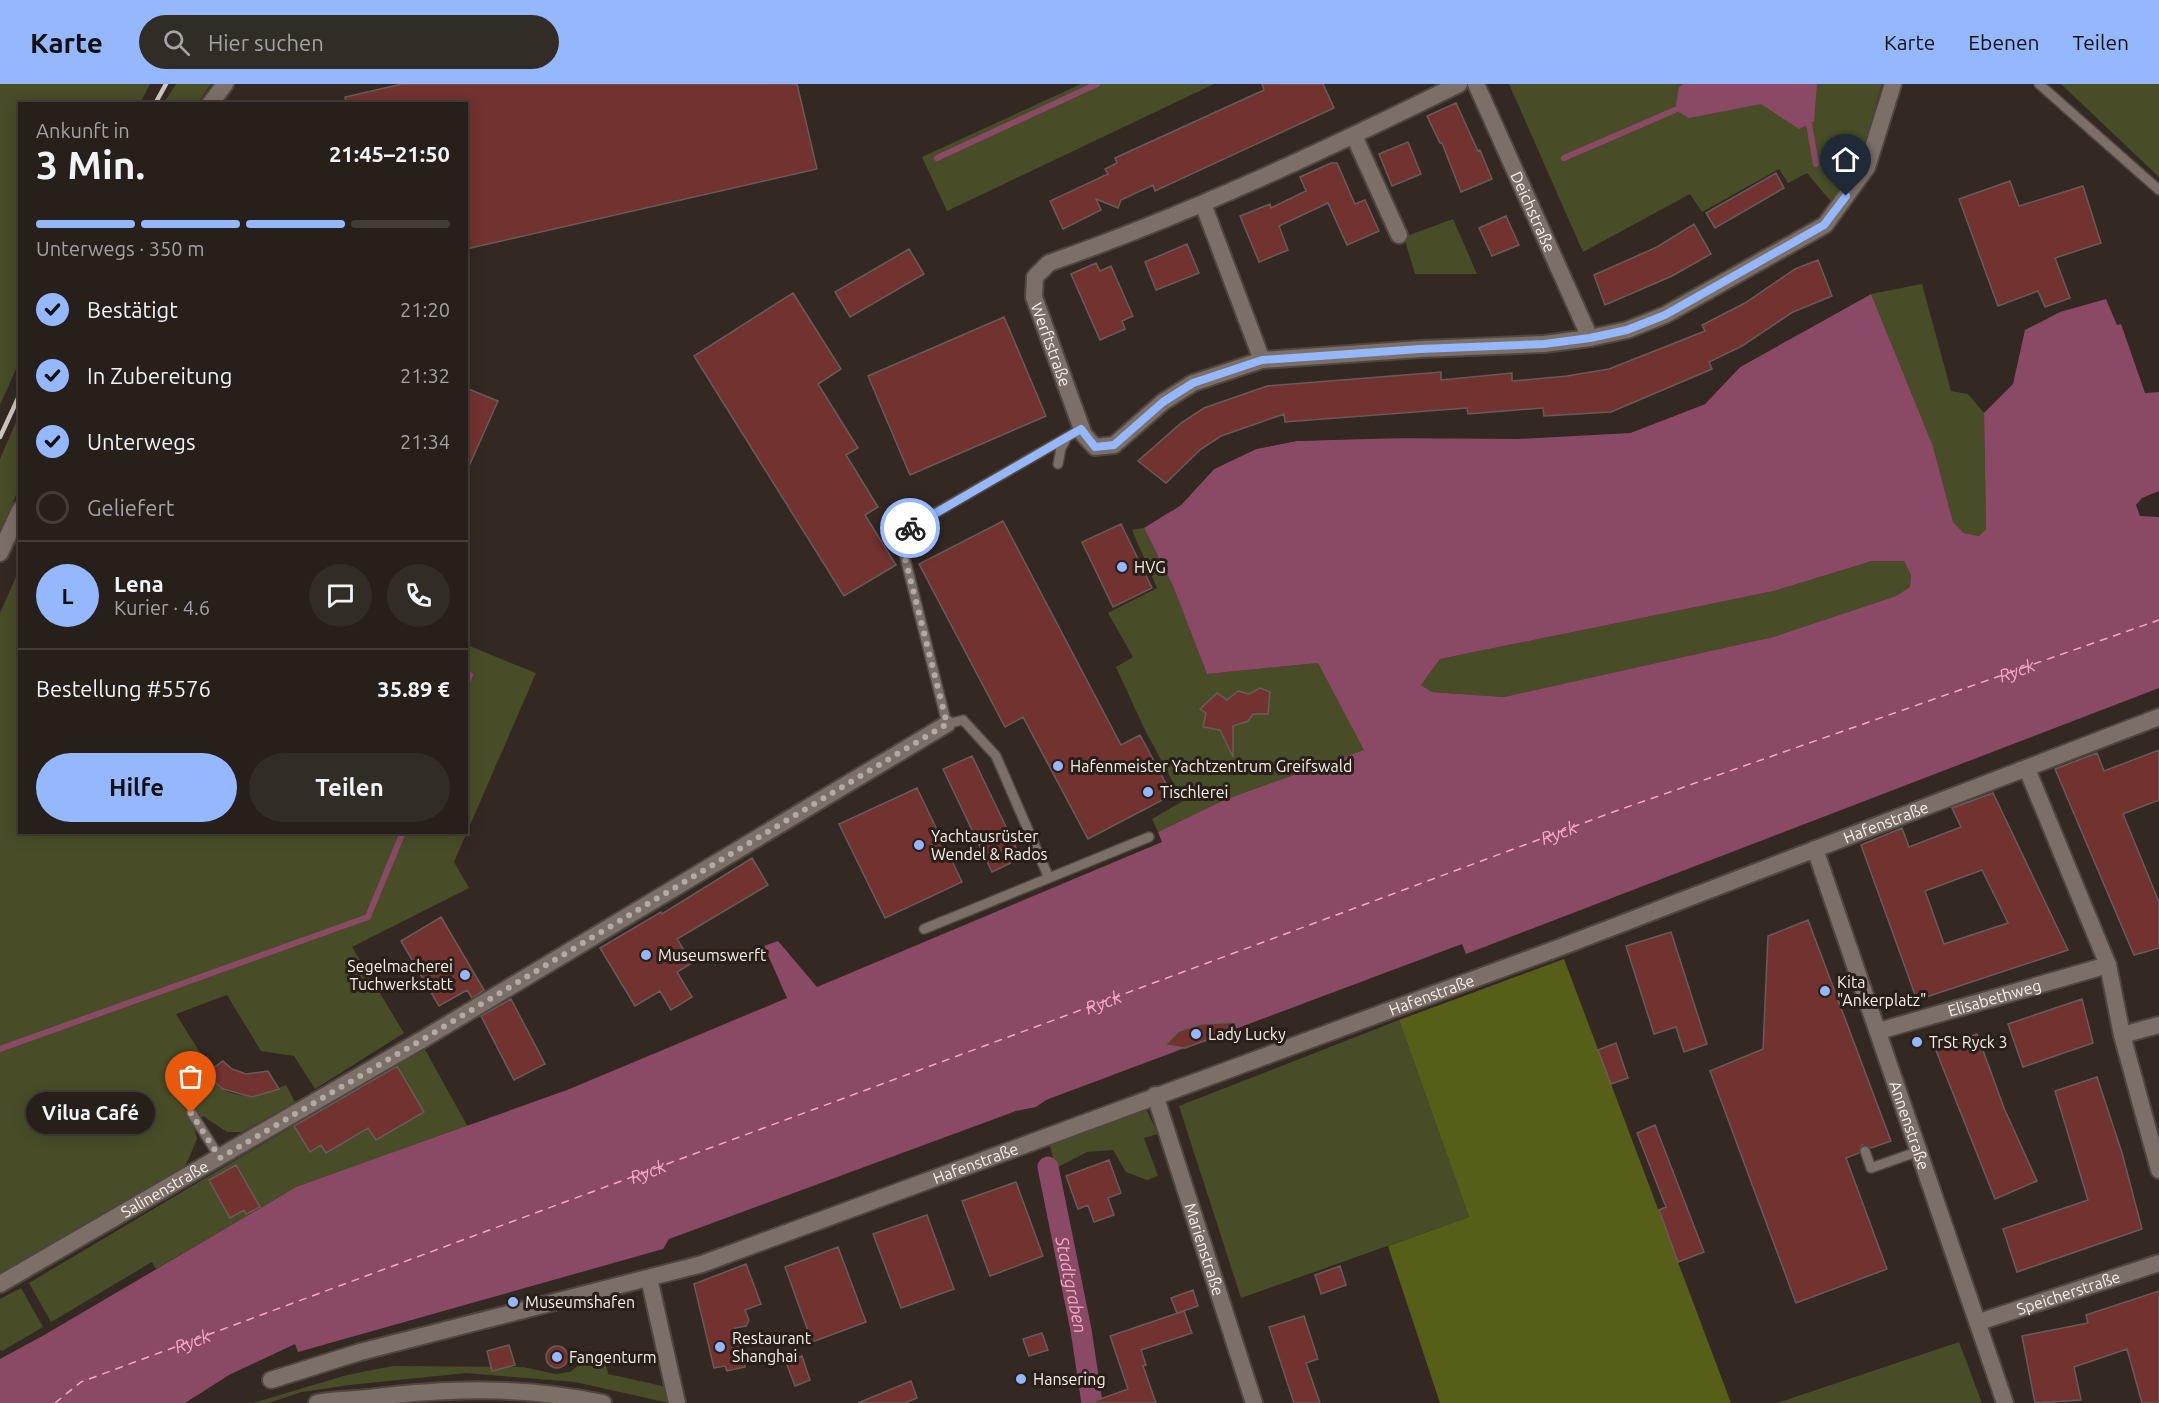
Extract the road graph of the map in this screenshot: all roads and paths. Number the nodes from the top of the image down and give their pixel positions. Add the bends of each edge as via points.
1 (225, 84) edge
2 (1459, 84) edge
3 (1476, 84) edge
4 (1893, 84) edge
5 (2039, 84) edge
6 (212, 102) edge
7 (1354, 136) junction
8 (2159, 190) edge
9 (1203, 204) junction
10 (1399, 235) dead end
11 (1590, 338) junction
12 (1262, 360) junction
13 (1074, 433) junction
14 (1058, 464) dead end
15 (18, 514) edge
16 (0, 552) edge
17 (2159, 717) edge
18 (947, 724) junction
19 (2027, 770) junction
20 (1149, 837) dead end
21 (1815, 849) junction
22 (1048, 878) junction
23 (924, 929) dead end
24 (2108, 965) junction
25 (2159, 1025) edge
26 (1880, 1031) junction
27 (2122, 1035) junction
28 (1155, 1095) junction
29 (191, 1113) dead end
30 (1865, 1151) dead end
31 (1919, 1151) junction
32 (220, 1158) junction
33 (2159, 1170) edge
34 (2159, 1263) edge
35 (649, 1278) junction
36 (0, 1284) edge
37 (1978, 1322) junction
38 (271, 1380) dead end
39 (354, 1401) edge
40 (317, 1403) edge
41 (603, 1403) edge
42 (677, 1403) edge
43 (1254, 1403) edge
44 (2006, 1403) edge

1 - 6 street
2 - 7 street
3 - 11 street, Deichstraße
4 - 11 street via 1867,167 1824,225 1665,315 1627,330
5 - 8 lane
7 - 9 street
7 - 10 street
9 - 12 street
9 - 13 street, Werftstraße via 1049,262 1035,277 1034,297
11 - 12 street
12 - 13 street via 1193,383 1163,402 1114,445 1095,447
13 - 14 lane via 1061,448
13 - 18 lane via 899,534
15 - 16 street
17 - 19 street, Hafenstraße
18 - 22 lane via 963,720 996,756
18 - 32 street, Salinenstraße
19 - 21 street, Hafenstraße
19 - 24 street
20 - 22 lane
21 - 26 street, Annenstraße
21 - 28 street, Hafenstraße via 1561,947
22 - 23 lane
24 - 26 street, Elisabethweg
24 - 27 street
25 - 27 street
26 - 31 street, Annenstraße
27 - 33 street
28 - 35 street, Hafenstraße via 702,1264
28 - 43 street, Marienstraße
29 - 32 lane
30 - 31 lane via 1870,1168
31 - 37 street, Annenstraße
32 - 36 street, Salinenstraße
34 - 37 street, Speicherstraße
35 - 38 street, Hafenstraße via 360,1352
35 - 42 street
37 - 44 street, Annenstraße
39 - 40 street
39 - 41 street via 430,1390 496,1388

